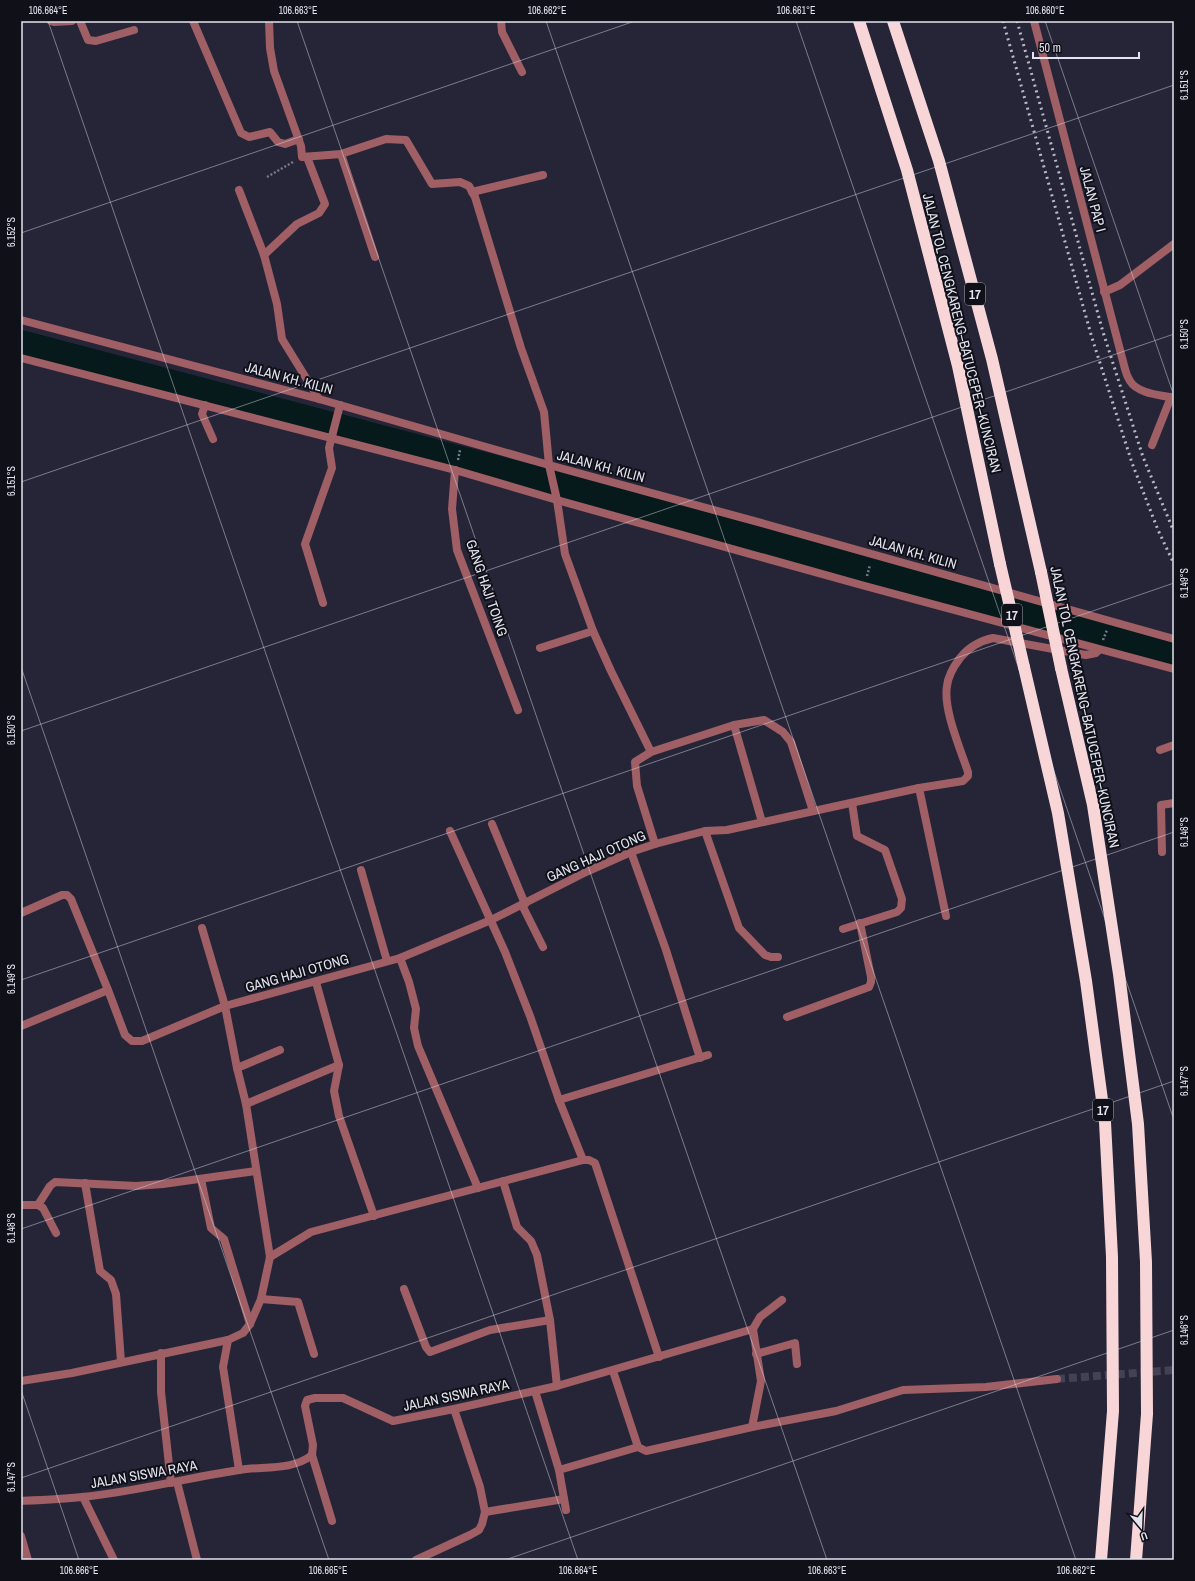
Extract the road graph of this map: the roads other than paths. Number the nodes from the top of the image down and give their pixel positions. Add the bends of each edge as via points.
1 (51, 21) edge
2 (72, 21) edge
3 (80, 21) edge
4 (193, 21) edge
5 (269, 21) edge
6 (501, 21) edge
7 (859, 21) edge
8 (893, 21) edge
9 (1034, 21) edge
10 (134, 30) dead end
11 (522, 72) dead end
12 (298, 139) junction
13 (340, 154) junction
14 (305, 157) junction
15 (542, 175) dead end
16 (239, 190) dead end
17 (472, 192) junction
18 (1174, 244) edge
19 (264, 255) junction
20 (375, 258) dead end
21 (1104, 292) junction
22 (21, 320) edge
23 (21, 358) edge
24 (1172, 397) edge
25 (319, 399) junction
26 (205, 405) junction
27 (340, 405) junction
28 (331, 438) junction
29 (213, 439) dead end
30 (1152, 445) dead end
31 (549, 465) junction
32 (456, 466) junction
33 (556, 497) junction
34 (323, 603) dead end
35 (593, 631) junction
36 (1174, 639) edge
37 (1101, 647) junction
38 (540, 648) dead end
39 (1174, 669) edge
40 (518, 710) dead end
41 (734, 725) junction
42 (1174, 745) edge
43 (1160, 750) dead end
44 (651, 752) junction
45 (919, 788) junction
46 (852, 803) junction
47 (1174, 803) edge
48 (813, 811) junction
49 (762, 822) junction
50 (492, 824) dead end
51 (450, 831) dead end
52 (705, 831) junction
53 (655, 844) junction
54 (631, 852) junction
55 (1162, 852) dead end
56 (361, 870) dead end
57 (523, 904) junction
58 (21, 913) edge
59 (946, 916) dead end
60 (491, 920) junction
61 (860, 923) junction
62 (202, 928) dead end
63 (842, 929) dead end
64 (543, 947) dead end
65 (778, 957) dead end
66 (400, 958) junction
67 (387, 961) junction
68 (316, 982) junction
69 (108, 990) junction
70 (226, 1006) junction
71 (787, 1017) dead end
72 (21, 1026) edge
73 (280, 1050) dead end
74 (339, 1065) junction
75 (237, 1068) junction
76 (559, 1100) junction
77 (246, 1104) junction
78 (583, 1160) junction
79 (256, 1171) junction
80 (201, 1178) junction
81 (503, 1181) junction
82 (85, 1183) junction
83 (478, 1188) junction
84 (38, 1205) junction
85 (21, 1206) edge
86 (374, 1216) junction
87 (56, 1233) dead end
88 (270, 1257) junction
89 (404, 1289) dead end
90 (261, 1299) junction
91 (782, 1300) dead end
92 (550, 1320) junction
93 (250, 1324) junction
94 (753, 1329) junction
95 (228, 1340) junction
96 (160, 1353) junction
97 (314, 1354) dead end
98 (756, 1354) junction
99 (660, 1357) junction
100 (121, 1362) junction
101 (797, 1364) dead end
102 (613, 1371) junction
103 (1057, 1379) tunnel mouth
104 (21, 1381) edge
105 (557, 1386) junction
106 (535, 1391) junction
107 (454, 1409) junction
108 (752, 1427) junction
109 (638, 1447) junction
110 (312, 1455) junction
111 (239, 1470) junction
112 (559, 1470) junction
113 (174, 1482) junction
114 (83, 1497) junction
115 (564, 1499) junction
116 (21, 1501) edge
117 (566, 1510) dead end
118 (484, 1512) junction
119 (332, 1520) dead end
120 (21, 1536) edge
121 (427, 1558) edge
122 (28, 1560) edge
123 (114, 1560) edge
124 (197, 1560) edge
125 (416, 1560) edge
126 (1101, 1560) edge
127 (1136, 1560) edge

1 - 2 street
3 - 10 street via 88,40 96,41
4 - 12 street via 241,133 250,137 270,132 278,142 285,144
5 - 12 street via 274,71
6 - 11 street via 502,32
7 - 126 highway, JALAN TOL CENGKARENG–BATUCEPER–KUNCIRAN / 17, bridge via 907,170 958,366 1000,564 1058,813 1086,981 1105,1122 1112,1257 1113,1411
8 - 127 highway, JALAN TOL CENGKARENG–BATUCEPER–KUNCIRAN / 17, bridge via 939,161 992,358 1093,805 1120,974 1138,1124 1146,1262 1147,1414
9 - 21 street, JALAN PAP I
12 - 14 street
13 - 14 street
13 - 17 street via 386,139 406,140 432,184 460,182 469,186
13 - 20 street
14 - 19 street via 325,204 319,213 297,224
15 - 17 street
16 - 19 street
17 - 31 street via 544,412
18 - 21 street via 1120,285
19 - 25 street via 277,304 282,339
21 - 24 street, JALAN PAP I via 1130,382 1136,388
22 - 25 street, JALAN KH. KILIN
23 - 26 street
24 - 30 street
25 - 27 street, JALAN KH. KILIN
26 - 28 street
26 - 29 street via 202,414
27 - 28 street
27 - 31 street, JALAN KH. KILIN
28 - 32 street
28 - 34 street via 328,448 332,468 305,544
31 - 33 street
31 - 36 street, JALAN KH. KILIN
32 - 33 street
32 - 40 street, GANG HAJI TOING via 452,509 457,550
33 - 35 street via 565,554
33 - 37 street
35 - 38 street
35 - 44 street
37 - 39 street
37 - 45 street, GANG HAJI OTONG via 1096,653 1086,655 993,638 983,640 967,650 951,673 947,685 947,705 968,776 963,781
41 - 44 street
41 - 48 street via 764,720 783,732 791,742
41 - 49 street
42 - 43 street
44 - 53 street via 635,762 635,773
45 - 46 street, GANG HAJI OTONG
45 - 59 street
46 - 48 street, GANG HAJI OTONG
46 - 61 street via 857,836 887,852 902,900 901,908 897,912
47 - 55 street via 1161,805
48 - 49 street, GANG HAJI OTONG
49 - 52 street, GANG HAJI OTONG via 727,830
50 - 57 street
51 - 60 street
52 - 53 street, GANG HAJI OTONG
52 - 65 street via 739,928 765,955 771,958
53 - 54 street, GANG HAJI OTONG
54 - 57 street, GANG HAJI OTONG
54 - 76 street via 704,1057
56 - 67 street
57 - 60 street, GANG HAJI OTONG
57 - 64 street
58 - 69 street via 67,895 71,899
60 - 66 street, GANG HAJI OTONG
60 - 76 street via 530,1016
61 - 63 street
61 - 71 street via 871,977 869,987
62 - 70 street
66 - 67 street, GANG HAJI OTONG
66 - 83 street via 416,1009 414,1028 418,1046
67 - 68 street, GANG HAJI OTONG
68 - 70 street, GANG HAJI OTONG
68 - 74 street
69 - 70 street, GANG HAJI OTONG via 125,1035 138,1042
69 - 72 street
70 - 75 street
73 - 75 street
74 - 77 street
74 - 86 street via 334,1091 339,1116
75 - 77 street
76 - 78 street
77 - 79 street
78 - 81 street
78 - 99 street via 595,1163
79 - 80 street
79 - 88 street
80 - 82 street via 136,1186
80 - 93 street via 210,1228 224,1239
81 - 83 street
81 - 92 street via 517,1227 531,1240 537,1255
82 - 84 street via 55,1182
82 - 100 street via 100,1271 111,1280 116,1294
83 - 86 street
84 - 85 street
84 - 87 street via 43,1208
86 - 88 street via 311,1232
88 - 90 street
89 - 92 street via 426,1348 430,1352 490,1330
90 - 93 street
90 - 97 street via 298,1302
91 - 94 street via 760,1317
92 - 105 street
93 - 95 street via 243,1333
94 - 98 street
94 - 99 street, JALAN SISWA RAYA
95 - 96 street
95 - 111 street via 223,1367
96 - 100 street
96 - 113 street via 161,1392
98 - 101 street via 795,1343
98 - 108 street via 761,1381
99 - 102 street, JALAN SISWA RAYA
100 - 104 street
102 - 105 street, JALAN SISWA RAYA
102 - 109 street
103 - 108 street via 986,1387 903,1390 836,1411
105 - 106 street, JALAN SISWA RAYA
106 - 107 street, JALAN SISWA RAYA
106 - 112 street
107 - 110 street, JALAN SISWA RAYA via 393,1421 343,1398 307,1400 305,1406
107 - 118 street via 480,1487
108 - 109 street via 646,1451
109 - 112 street
110 - 111 street, JALAN SISWA RAYA via 294,1465
110 - 119 street
111 - 113 street, JALAN SISWA RAYA
112 - 115 street
113 - 114 street, JALAN SISWA RAYA
113 - 124 street
114 - 116 street, JALAN SISWA RAYA
114 - 123 street
115 - 117 street
115 - 118 street
118 - 121 street via 479,1530
120 - 122 street
121 - 125 street

